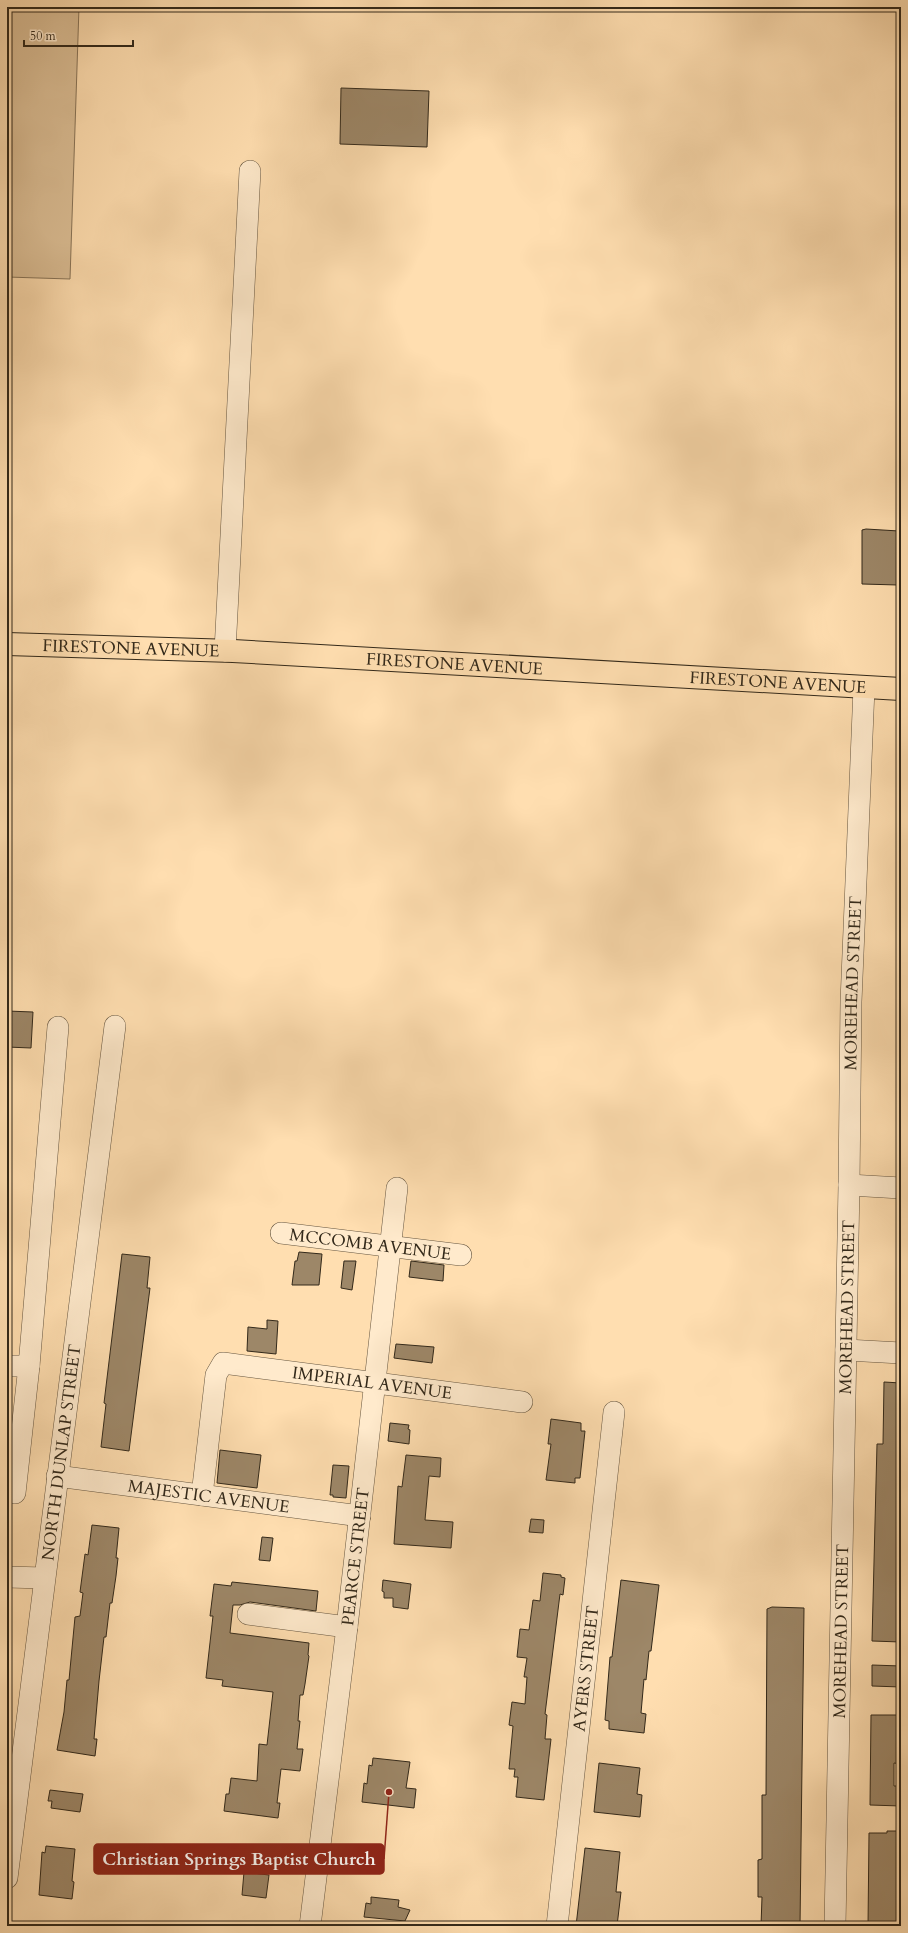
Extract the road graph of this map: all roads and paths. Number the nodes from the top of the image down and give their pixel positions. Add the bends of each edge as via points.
1 (250, 171) dead end
2 (7, 644) edge
3 (225, 650) junction
4 (864, 688) junction
5 (901, 689) edge
6 (115, 1026) dead end
7 (58, 1027) dead end
8 (849, 1185) junction
9 (397, 1188) dead end
10 (901, 1188) edge
11 (281, 1233) dead end
12 (391, 1246) junction
13 (460, 1255) dead end
14 (846, 1350) junction
15 (901, 1353) edge
16 (7, 1366) edge
17 (29, 1366) junction
18 (375, 1382) junction
19 (522, 1402) dead end
20 (614, 1412) dead end
21 (57, 1476) junction
22 (7, 1492) edge
23 (202, 1495) junction
24 (360, 1516) junction
25 (7, 1577) edge
26 (44, 1578) junction
27 (248, 1614) dead end
28 (347, 1627) junction
29 (7, 1878) edge
30 (310, 1926) edge
31 (556, 1926) edge
32 (835, 1926) edge

1 - 3 street
2 - 3 main road, FIRESTONE AVENUE
3 - 4 main road, FIRESTONE AVENUE
4 - 5 main road, FIRESTONE AVENUE
4 - 8 street, MOREHEAD STREET via 851,1002
6 - 21 street, NORTH DUNLAP STREET
7 - 17 street
8 - 10 street
8 - 14 street, MOREHEAD STREET
9 - 12 street, PEARCE STREET
11 - 12 street, MCCOMB AVENUE
12 - 13 street, MCCOMB AVENUE
12 - 18 street, PEARCE STREET
14 - 15 street
14 - 32 street, MOREHEAD STREET
16 - 17 street
17 - 22 street via 16,1493
18 - 19 street, IMPERIAL AVENUE
18 - 23 street, IMPERIAL AVENUE via 223,1362 216,1375
18 - 24 street, PEARCE STREET
20 - 31 street, AYERS STREET
21 - 23 street, MAJESTIC AVENUE
21 - 26 street, NORTH DUNLAP STREET
23 - 24 street, MAJESTIC AVENUE
24 - 28 street, PEARCE STREET
25 - 26 street
26 - 29 street, NORTH DUNLAP STREET
27 - 28 street
28 - 30 street, PEARCE STREET

